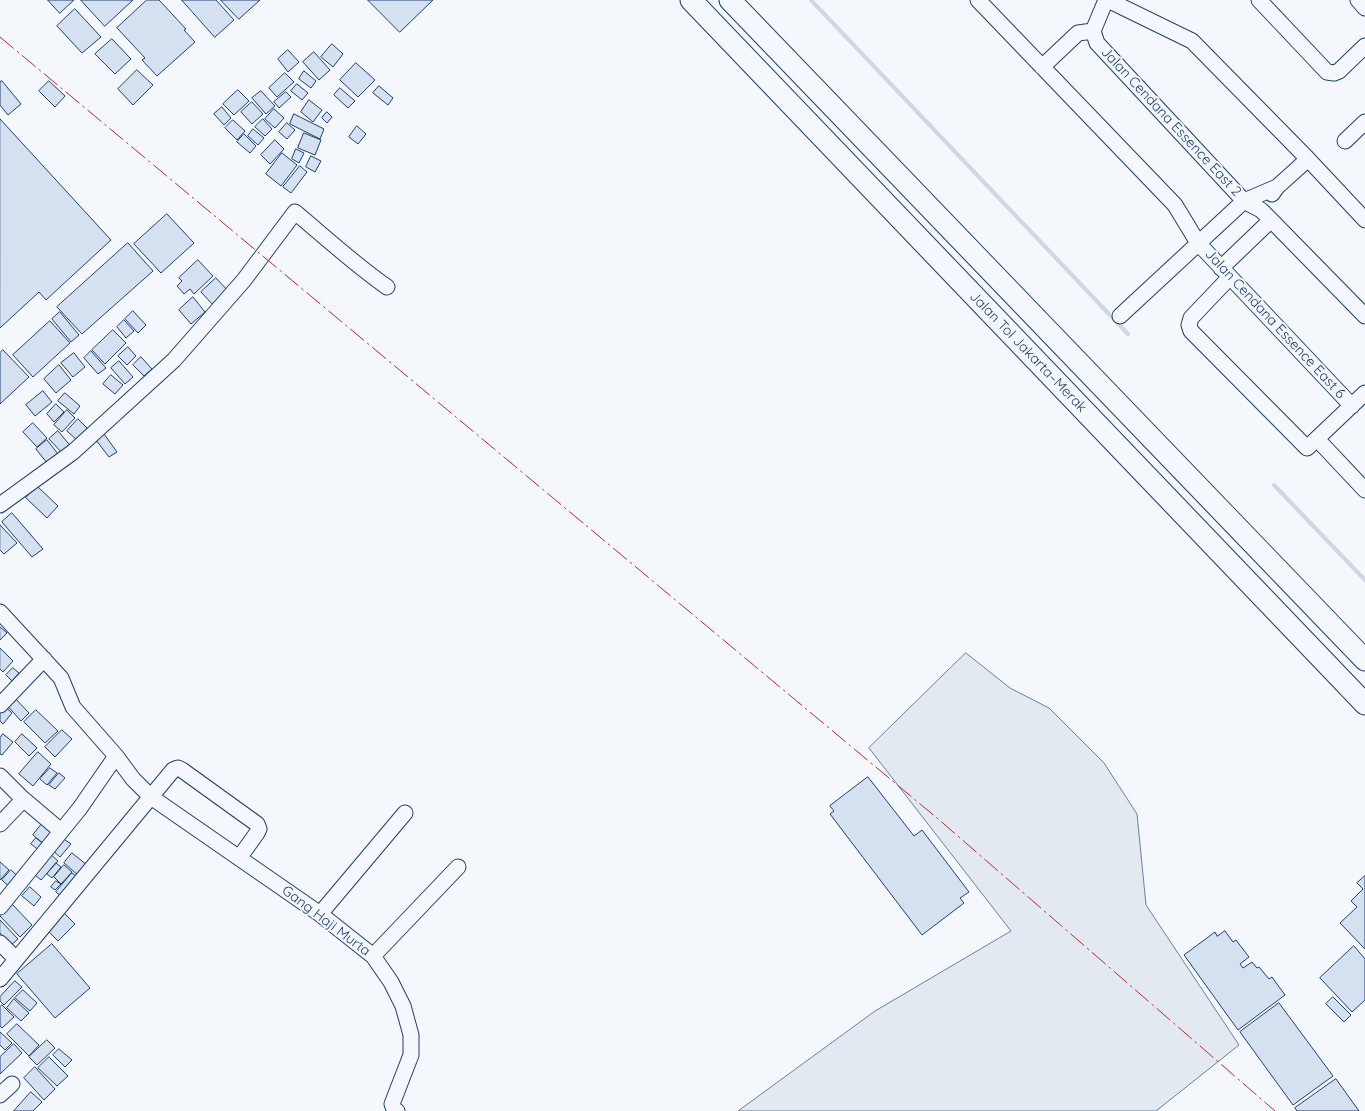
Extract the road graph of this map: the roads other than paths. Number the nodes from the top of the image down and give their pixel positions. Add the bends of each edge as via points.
1 (691, 0) edge
2 (730, 0) edge
3 (978, 0) edge
4 (1107, 0) edge
5 (1259, 0) edge
6 (1358, 0) edge
7 (1365, 8) edge
8 (1093, 31) junction
9 (1365, 46) edge
10 (1042, 67) junction
11 (1365, 122) edge
12 (1345, 141) dead end
13 (1308, 159) junction
14 (1277, 187) junction
15 (1244, 201) junction
16 (1266, 215) junction
17 (1365, 220) edge
18 (1198, 243) junction
19 (1225, 272) junction
20 (387, 286) dead end
21 (1120, 316) dead end
22 (1365, 316) edge
23 (1361, 400) edge
24 (1317, 439) junction
25 (1365, 490) edge
26 (0, 505) edge
27 (0, 612) edge
28 (44, 659) junction
29 (1365, 660) edge
30 (1365, 704) edge
31 (0, 705) edge
32 (116, 756) junction
33 (0, 776) edge
34 (151, 797) junction
35 (22, 798) junction
36 (405, 813) dead end
37 (0, 824) edge
38 (61, 831) junction
39 (239, 858) junction
40 (458, 867) dead end
41 (0, 907) edge
42 (320, 914) junction
43 (0, 943) edge
44 (373, 956) junction
45 (16, 959) junction
46 (0, 979) edge
47 (12, 1084) dead end
48 (0, 1095) edge
49 (397, 1111) edge

1 - 30 highway, Jalan Tol Jakarta–Merak
2 - 29 highway
3 - 10 street, Jalan Cendana Essence East 6
4 - 8 street
4 - 13 street via 1192,41
5 - 9 street via 1327,72 1339,71
6 - 7 street
8 - 10 street via 1078,33
8 - 15 street, Jalan Cendana Essence East 2 via 1098,43
10 - 18 street, Jalan Cendana Essence East 6 via 1175,205
11 - 12 street
13 - 14 street
13 - 17 street
14 - 15 street
14 - 16 street
15 - 16 street, Jalan Cendana Essence East 2
15 - 18 street
16 - 19 street
16 - 22 street, Jalan Cendana Essence East 2
18 - 19 street, Jalan Cendana Essence East 6
18 - 21 street
19 - 23 street, Jalan Cendana Essence East 6
19 - 24 street via 1191,318 1191,331 1307,448
20 - 26 street via 294,212 244,280 174,360 73,452
23 - 24 street
24 - 25 street
27 - 28 street, Gang Haji Murta
28 - 31 street
28 - 32 street, Gang Haji Murta via 61,678 73,706
32 - 34 street, Gang Haji Murta
32 - 38 street
33 - 35 street
34 - 39 street, Gang Haji Murta
34 - 39 street via 173,770 182,770 257,824 257,833
34 - 45 street
35 - 37 street
35 - 38 street
36 - 42 street
38 - 41 street
39 - 42 street, Gang Haji Murta
40 - 44 street
42 - 44 street, Gang Haji Murta
43 - 45 street
44 - 49 street, Gang Haji Murta via 403,1006 411,1035 411,1055 392,1104
45 - 46 street
47 - 48 street

